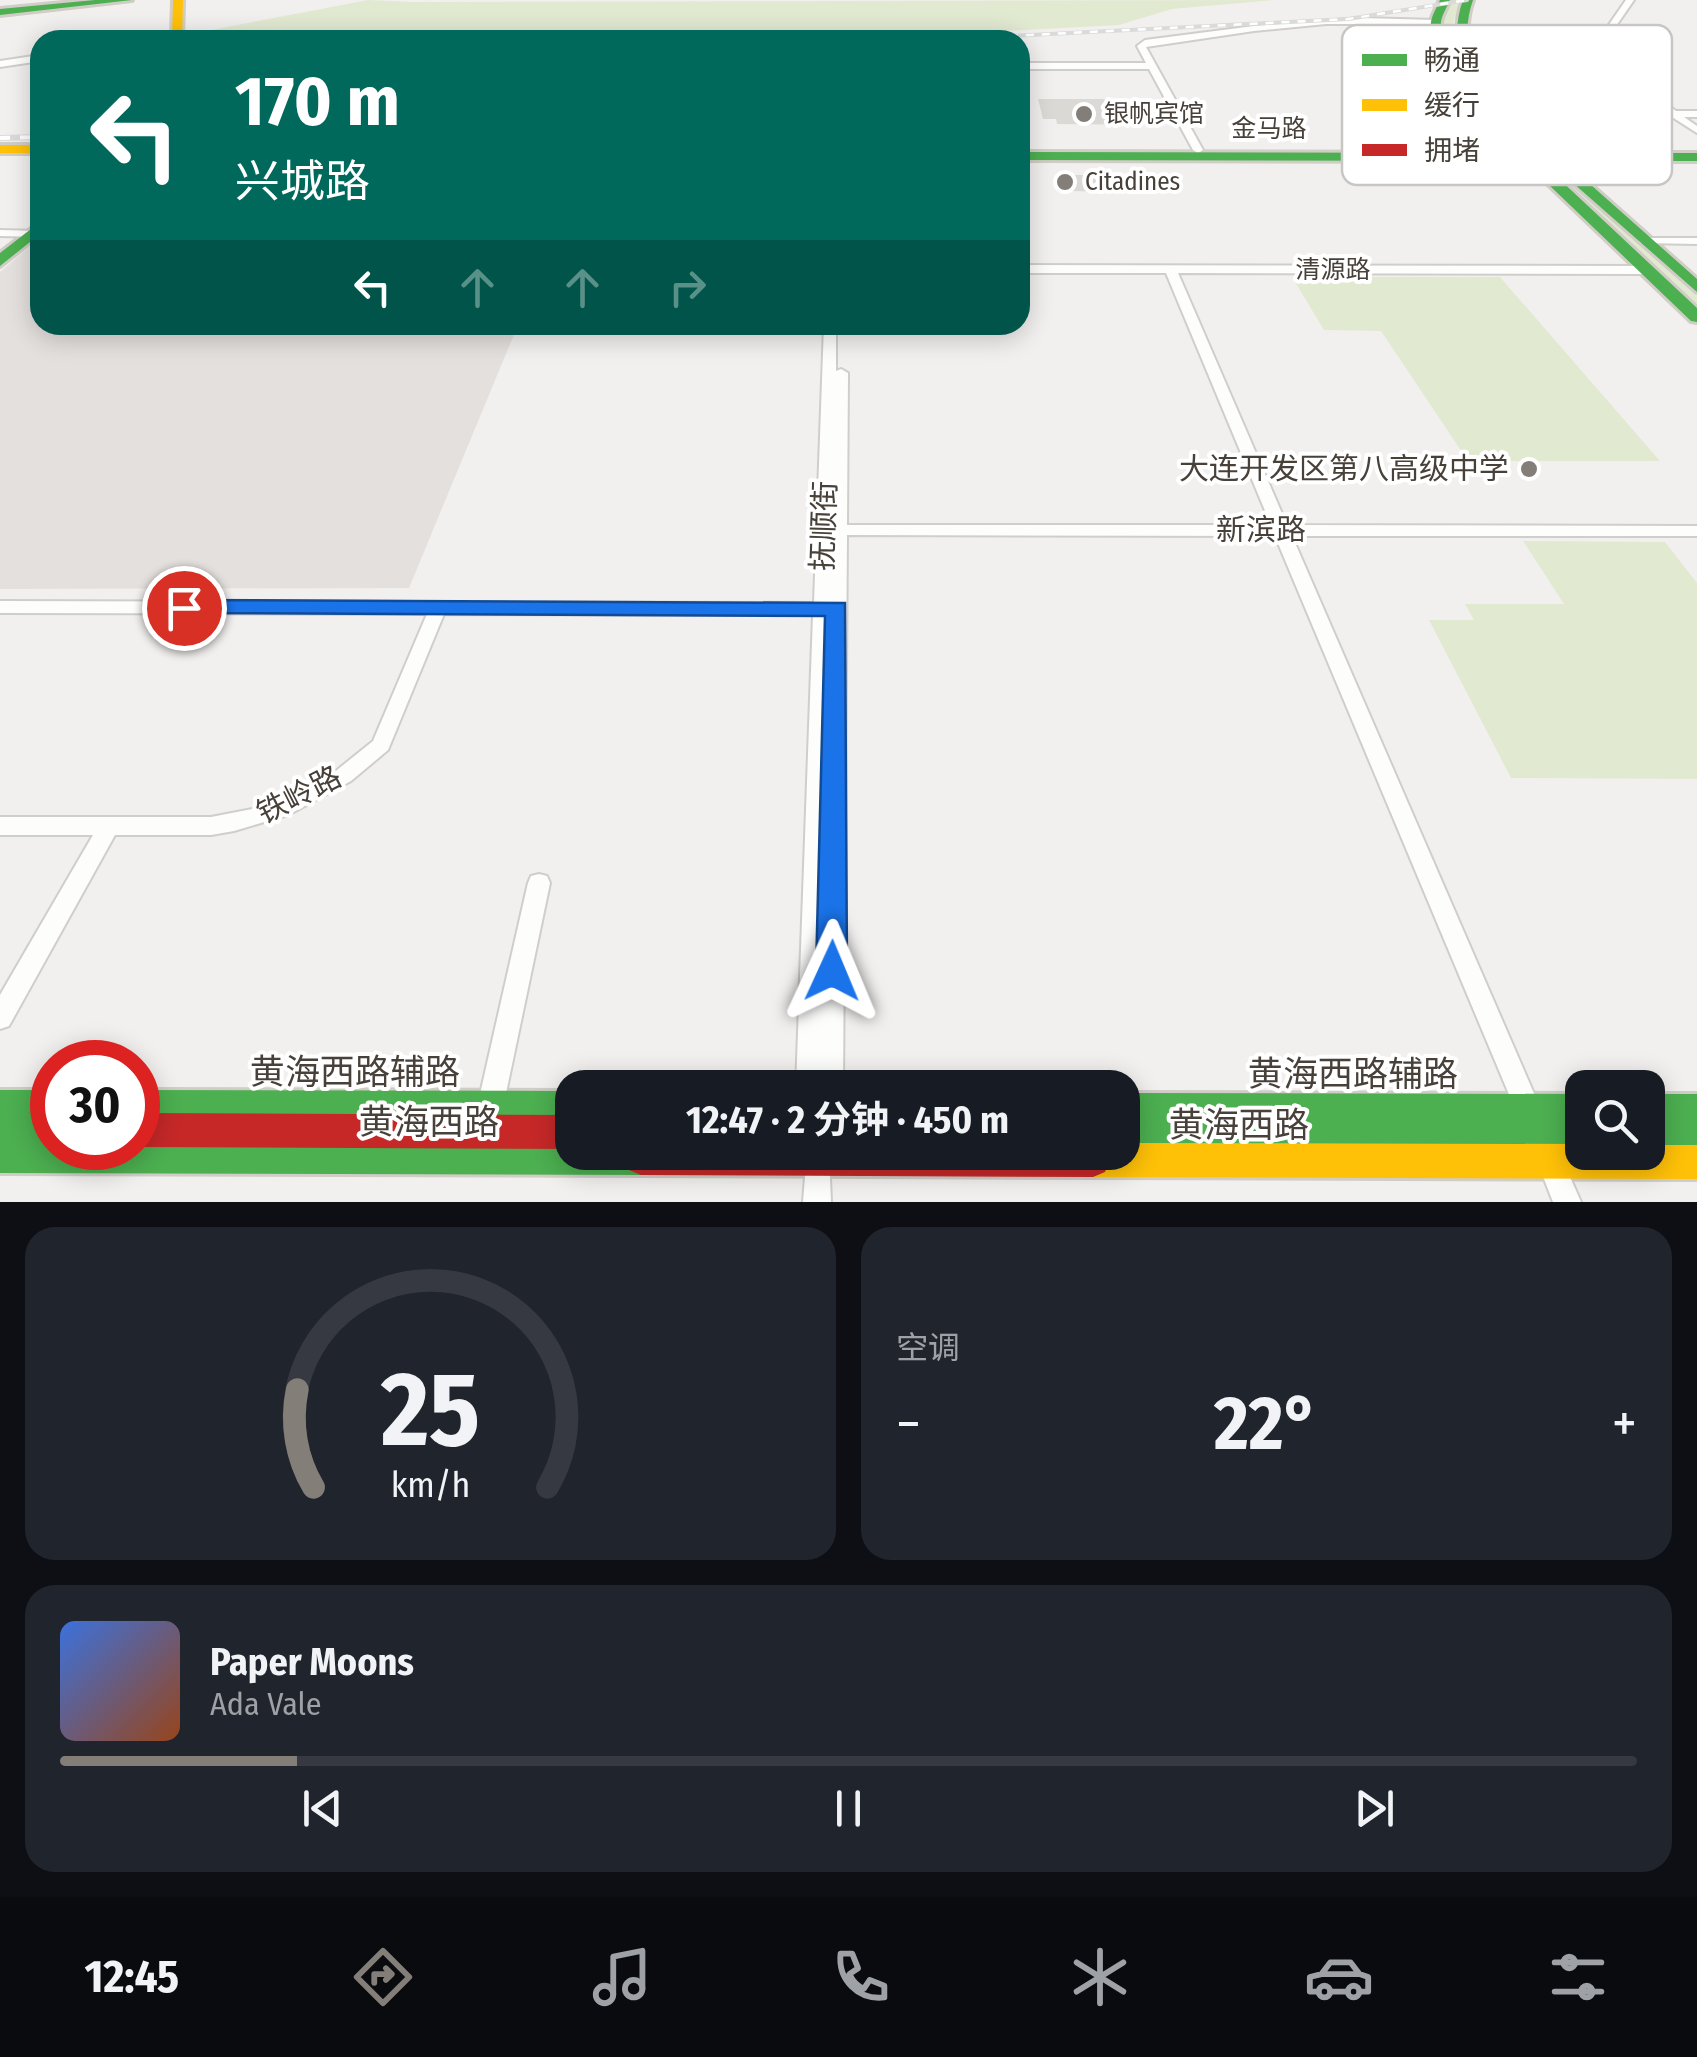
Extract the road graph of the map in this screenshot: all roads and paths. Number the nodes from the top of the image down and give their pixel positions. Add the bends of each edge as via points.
1 (94, 0) edge
2 (127, 0) edge
3 (178, 0) edge
4 (1445, 0) edge
5 (1468, 0) edge
6 (1630, 0) edge
7 (70, 1) edge
8 (0, 10) edge
9 (1436, 22) junction
10 (1436, 25) edge
11 (1458, 25) edge
12 (1613, 25) edge
13 (177, 30) edge
14 (30, 60) edge
15 (0, 64) edge
16 (1030, 66) edge
17 (1152, 66) junction
18 (1674, 114) joint
19 (1697, 114) edge
20 (1697, 130) edge
21 (1198, 150) junction
22 (0, 152) edge
23 (30, 152) edge
24 (1342, 152) edge
25 (1030, 153) edge
26 (1030, 153) edge
27 (1342, 154) edge
28 (1552, 185) edge
29 (1557, 185) edge
30 (1583, 185) edge
31 (1586, 185) edge
32 (1559, 188) junction
33 (1587, 188) junction
34 (29, 230) edge
35 (1645, 241) junction
36 (1697, 241) edge
37 (0, 252) edge
38 (0, 261) edge
39 (1030, 269) edge
40 (1170, 269) junction
41 (1646, 270) junction
42 (1697, 287) edge
43 (1697, 318) edge
44 (830, 335) edge
45 (841, 335) edge
46 (831, 530) junction
47 (1281, 530) junction
48 (1697, 531) edge
49 (0, 608) edge
50 (438, 608) junction
51 (830, 609) junction
52 (0, 826) edge
53 (109, 826) junction
54 (540, 883) dead end
55 (0, 1018) edge
56 (809, 1070) edge
57 (830, 1070) edge
58 (0, 1106) edge
59 (30, 1106) edge
60 (160, 1106) edge
61 (490, 1107) junction
62 (555, 1107) edge
63 (1140, 1109) edge
64 (1528, 1109) junction
65 (1565, 1110) edge
66 (1665, 1110) edge
67 (1697, 1110) edge
68 (1140, 1114) edge
69 (0, 1130) edge
70 (30, 1130) edge
71 (160, 1130) edge
72 (484, 1132) junction
73 (555, 1132) edge
74 (1140, 1134) edge
75 (1222, 1135) junction
76 (1539, 1136) junction
77 (1565, 1137) edge
78 (1665, 1137) edge
79 (1697, 1138) edge
80 (555, 1155) edge
81 (0, 1156) edge
82 (1140, 1158) edge
83 (1550, 1162) junction
84 (1697, 1162) edge
85 (818, 1170) edge
86 (817, 1202) edge
87 (1567, 1202) edge

1 - 7 main road
2 - 8 main road
3 - 13 main road
4 - 9 main road
5 - 11 main road
6 - 12 street
7 - 8 main road
9 - 10 main road
9 - 17 street via 1326,19 1145,43
14 - 15 street
16 - 17 street
17 - 21 street
18 - 19 street
18 - 20 street
21 - 24 main road, 金马路
21 - 25 main road, 金马路
22 - 23 main road
26 - 27 main road, 金马路
28 - 32 main road
29 - 32 main road
30 - 33 main road
31 - 33 main road
32 - 41 main road
33 - 35 main road
34 - 37 main road
34 - 38 main road
35 - 36 street
35 - 42 main road
39 - 40 street, 清源路
40 - 41 street, 清源路
40 - 47 street
41 - 43 main road
44 - 46 street, 抚顺街
45 - 46 street, 抚顺街
46 - 47 street, 新滨路
46 - 51 street, 抚顺街
47 - 48 street, 新滨路
47 - 64 street
49 - 50 street
50 - 51 street
50 - 53 street, 铁岭路 via 393,724 365,760 283,810 245,822
51 - 56 street, 抚顺街
51 - 57 street, 抚顺街
52 - 53 street, 铁岭路
53 - 55 street
54 - 61 street
58 - 59 main road
60 - 61 main road, 黄海西路辅路
61 - 62 main road, 黄海西路辅路
61 - 72 street
63 - 64 main road, 黄海西路辅路
64 - 65 main road, 黄海西路辅路
64 - 76 street
66 - 67 main road
68 - 75 main road
69 - 70 main road
71 - 72 main road, 黄海西路
72 - 73 main road, 黄海西路
74 - 75 main road, 黄海西路
75 - 76 main road, 黄海西路
76 - 77 main road, 黄海西路
76 - 83 street
78 - 79 main road
80 - 81 main road, 黄海西路
82 - 83 main road, 黄海西路
83 - 84 main road, 黄海西路
83 - 87 street
85 - 86 street

